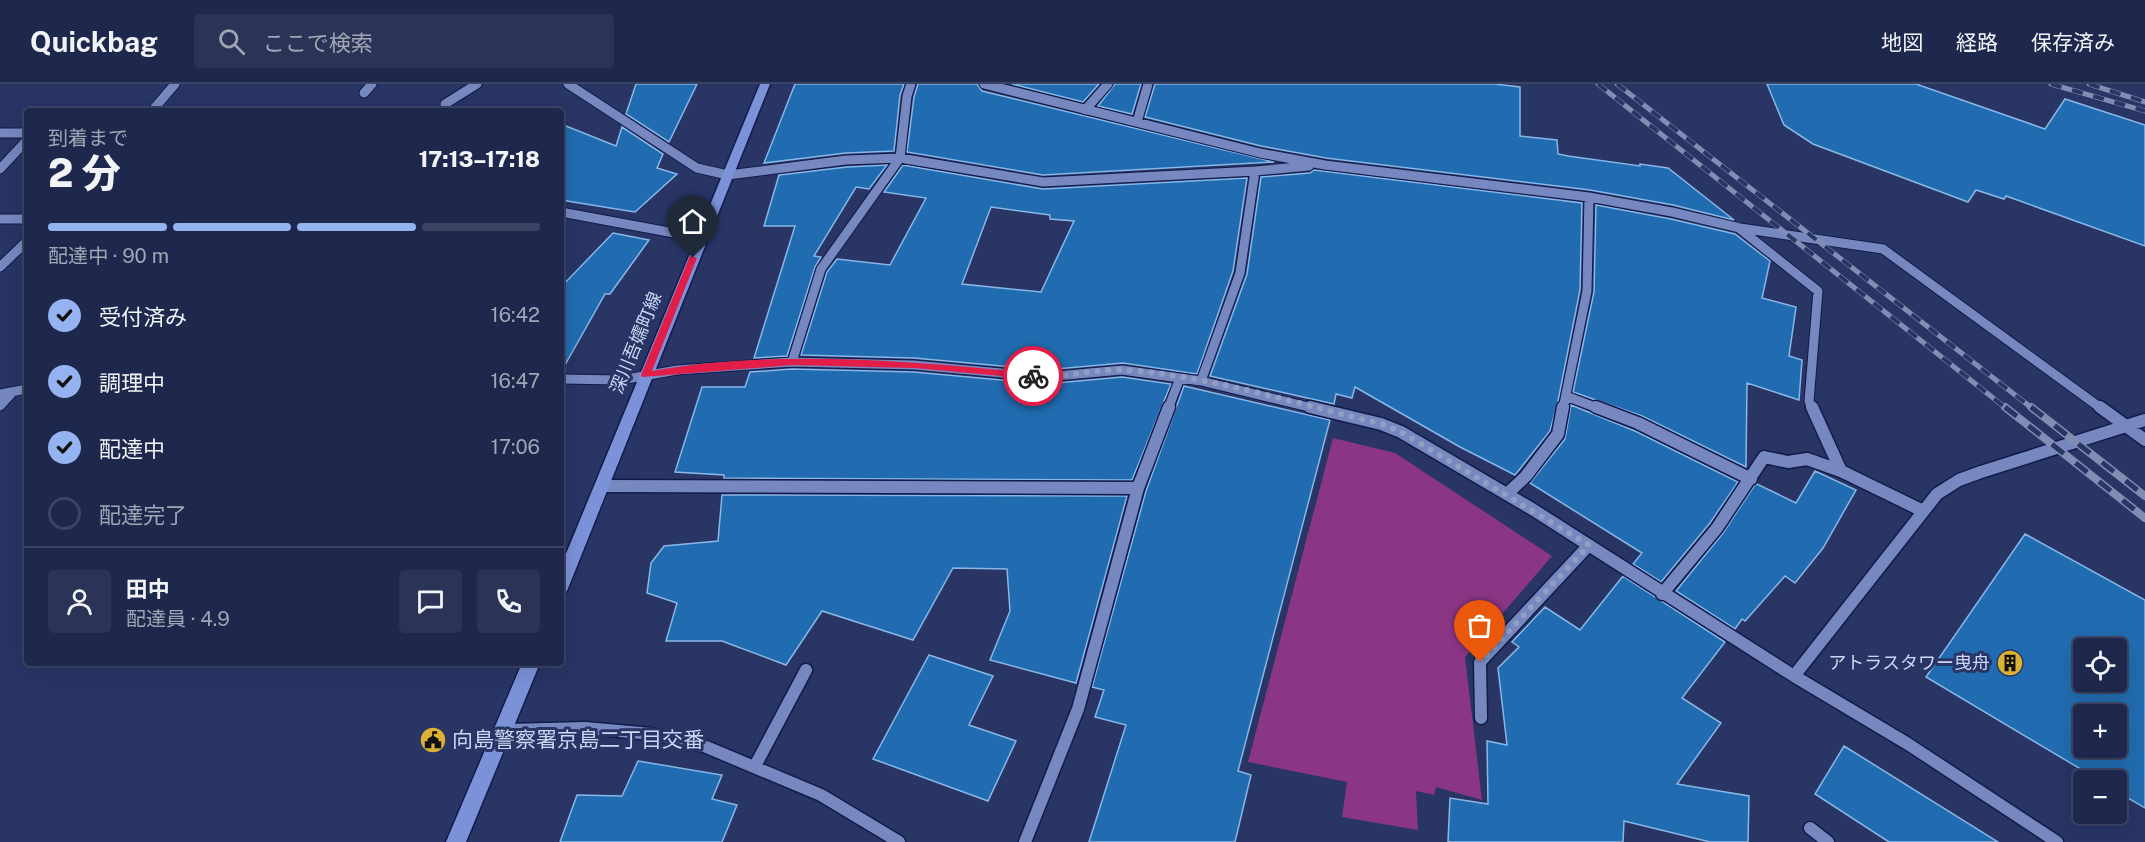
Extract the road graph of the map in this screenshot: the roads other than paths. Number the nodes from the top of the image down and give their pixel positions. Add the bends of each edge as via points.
1 (175, 84) edge
2 (372, 84) edge
3 (477, 84) edge
4 (568, 84) edge
5 (765, 84) edge
6 (911, 84) edge
7 (984, 84) edge
8 (1020, 84) edge
9 (1108, 84) edge
10 (1148, 84) edge
11 (364, 93) dead end
12 (1016, 93) junction
13 (445, 104) dead end
14 (155, 108) edge
15 (1084, 110) junction
16 (1137, 122) junction
17 (24, 133) edge
18 (0, 134) edge
19 (24, 143) edge
20 (900, 158) junction
21 (1324, 165) junction
22 (0, 169) edge
23 (1256, 171) junction
24 (728, 175) junction
25 (1589, 197) junction
26 (564, 213) edge
27 (0, 219) edge
28 (24, 219) edge
29 (1740, 228) junction
30 (701, 238) junction
31 (24, 244) edge
32 (0, 267) edge
33 (792, 362) junction
34 (645, 375) junction
35 (1180, 378) junction
36 (564, 379) edge
37 (1201, 381) junction
38 (24, 390) edge
39 (12, 393) junction
40 (0, 394) edge
41 (1566, 396) junction
42 (0, 406) edge
43 (2145, 420) edge
44 (2125, 424) junction
45 (2145, 440) edge
46 (1840, 471) junction
47 (1751, 479) junction
48 (601, 486) junction
49 (1138, 488) junction
50 (1507, 494) junction
51 (1923, 511) junction
52 (1589, 545) junction
53 (564, 578) edge
54 (1662, 594) junction
55 (530, 666) edge
56 (806, 670) dead end
57 (1794, 676) junction
58 (1481, 718) dead end
59 (504, 730) junction
60 (755, 766) junction
61 (1810, 828) dead end
62 (456, 842) edge
63 (899, 842) edge
64 (1025, 842) edge
65 (1828, 842) edge
66 (2057, 842) edge

1 - 14 street
2 - 11 street
3 - 13 street
4 - 24 street via 697,168
5 - 24 main road, 深川吾嬬町線
6 - 20 street
7 - 12 street
8 - 12 street
9 - 15 street
10 - 16 street
12 - 15 street
15 - 16 street
16 - 21 street
17 - 18 street
19 - 22 street
20 - 23 street via 1043,182
20 - 24 street via 846,160
20 - 33 street via 821,269
21 - 23 street
21 - 25 street
23 - 37 street via 1240,273
24 - 30 main road, 深川吾嬬町線
25 - 29 street
25 - 41 street via 1587,291
26 - 30 street
27 - 28 street
29 - 44 street via 1883,249
29 - 46 street via 1818,291 1809,401
30 - 34 main road, 深川吾嬬町線
31 - 32 street
33 - 34 street
33 - 35 street via 914,365 1045,377 1122,370
34 - 36 street via 621,380
34 - 48 main road, 深川吾嬬町線
35 - 37 street
35 - 49 street
37 - 50 street via 1382,424
38 - 39 street
39 - 40 street
39 - 42 street
41 - 47 street via 1638,423
41 - 50 street via 1558,434
43 - 44 street
44 - 45 street
44 - 51 street via 1959,480 1937,494
46 - 47 street via 1807,459 1788,462 1764,457
46 - 51 street
47 - 54 street
48 - 49 street
48 - 53 main road, 深川吾嬬町線
49 - 64 street via 1078,709
50 - 52 street
51 - 57 street
52 - 54 street
52 - 58 street via 1480,662
54 - 57 street
55 - 59 main road
56 - 60 street
57 - 66 street via 1908,744
59 - 60 street via 585,728 652,734 704,746
59 - 62 main road
60 - 63 street via 821,795
61 - 65 street

